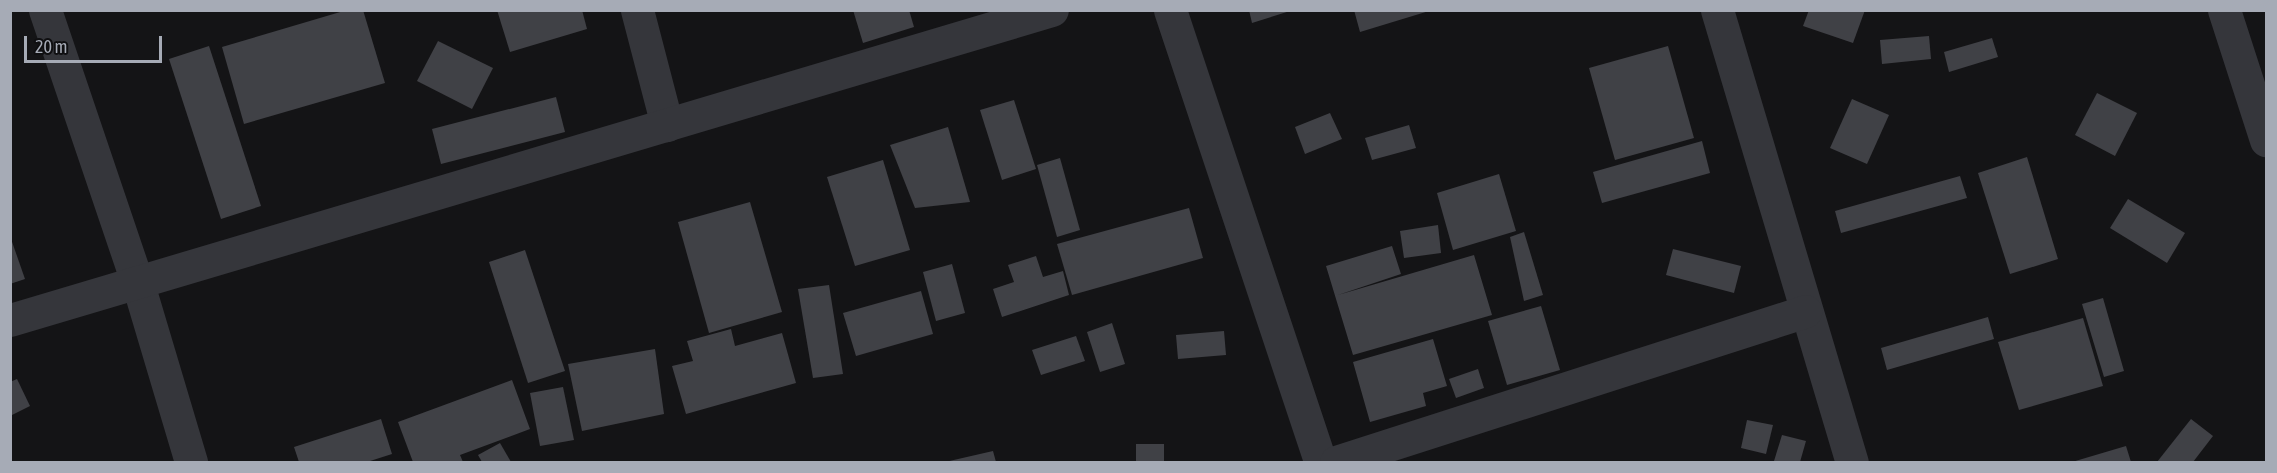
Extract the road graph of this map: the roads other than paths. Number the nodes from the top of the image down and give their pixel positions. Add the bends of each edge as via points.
1 (45, 10) edge
2 (637, 10) edge
3 (1052, 10) edge
4 (1170, 10) edge
5 (1717, 10) edge
6 (2224, 10) edge
7 (667, 126) junction
8 (2266, 140) edge
9 (138, 284) junction
10 (1805, 311) junction
11 (10, 320) edge
12 (191, 462) edge
13 (1320, 462) edge
14 (1336, 462) edge
15 (1852, 462) edge

1 - 9 street
2 - 7 street
3 - 7 street
4 - 13 street
5 - 10 street
6 - 8 street
7 - 9 street
9 - 11 street
9 - 12 street
10 - 14 street
10 - 15 street

